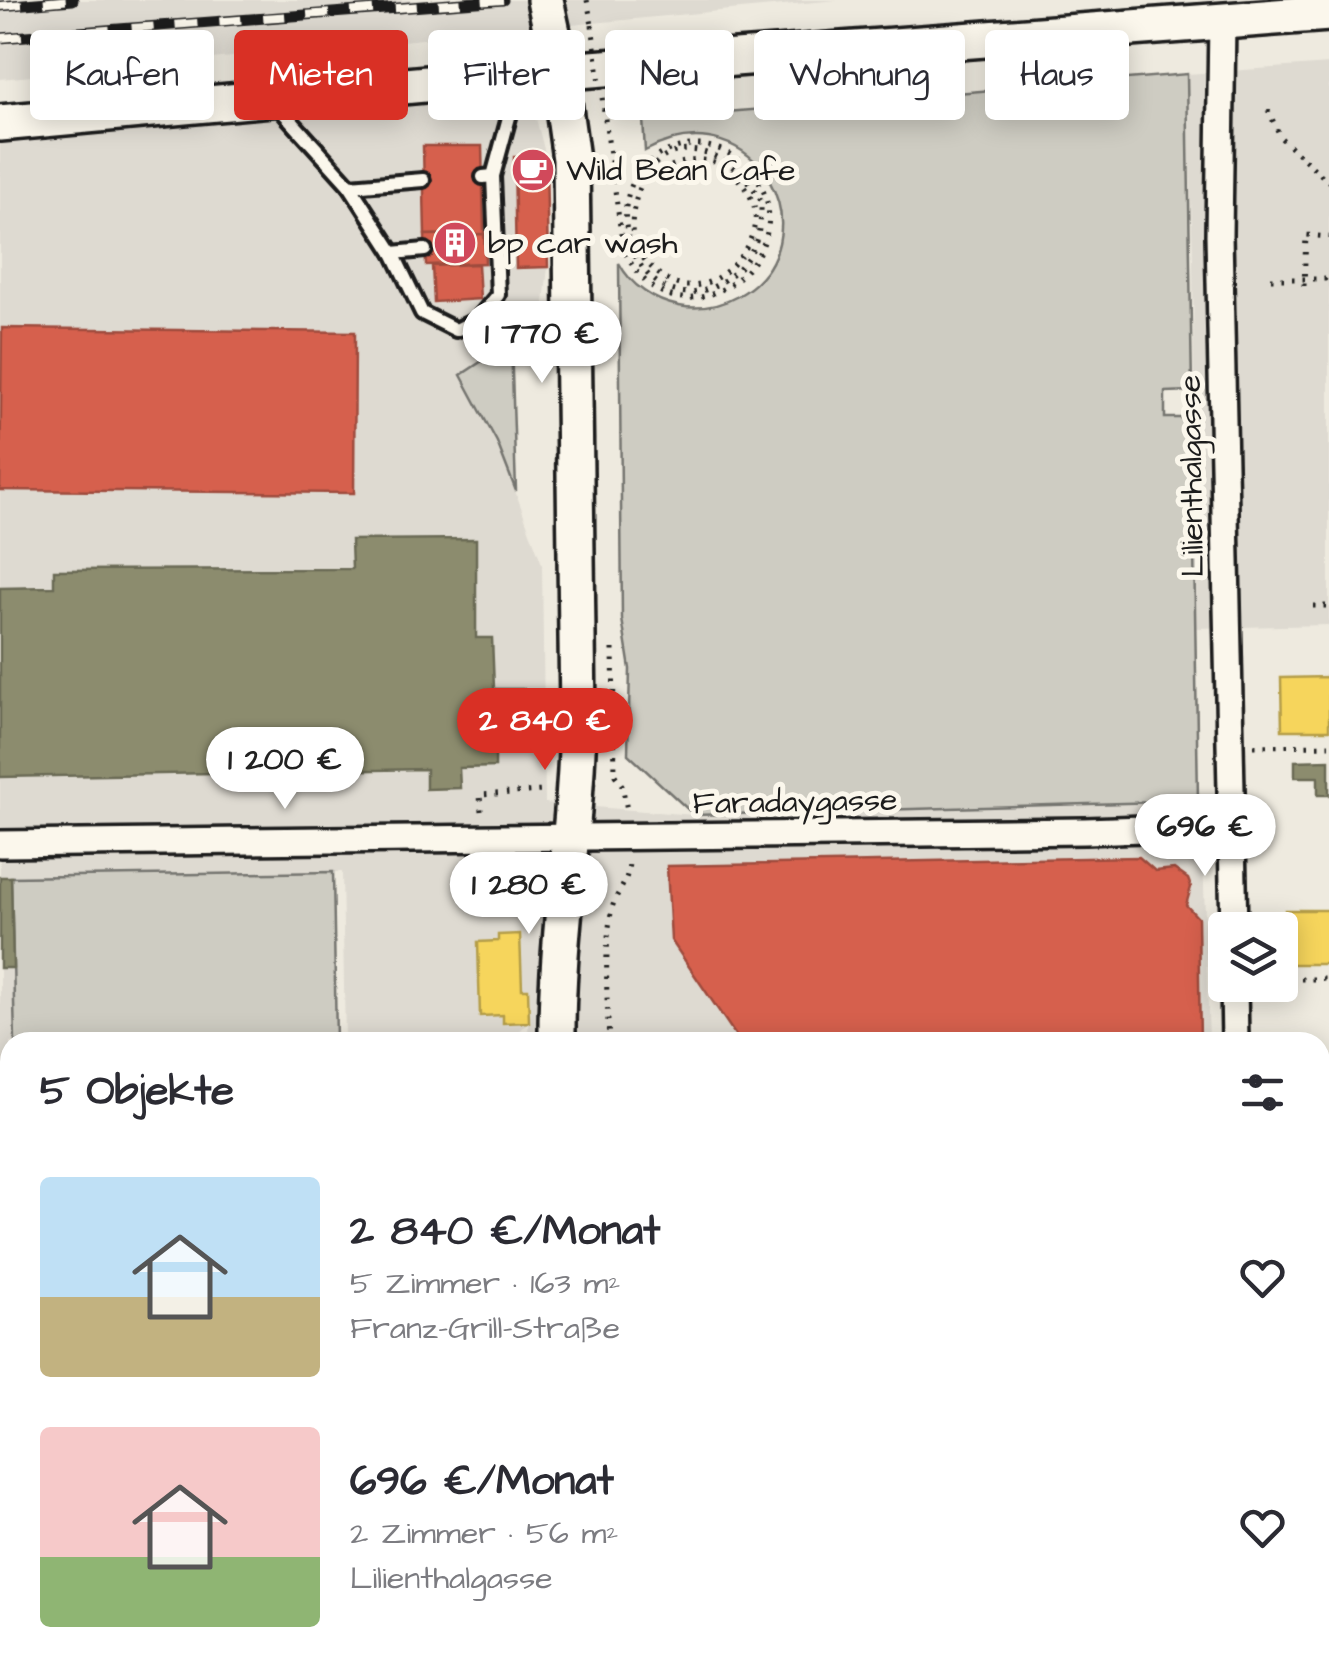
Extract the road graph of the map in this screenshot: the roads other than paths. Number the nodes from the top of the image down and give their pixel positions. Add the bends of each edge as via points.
1 (545, 0) edge
2 (1329, 13) edge
3 (1222, 21) junction
4 (585, 69) edge
5 (234, 101) edge
6 (290, 120) edge
7 (506, 120) edge
8 (0, 123) edge
9 (424, 180) dead end
10 (350, 186) junction
11 (425, 250) dead end
12 (393, 253) junction
13 (1232, 826) junction
14 (570, 836) junction
15 (0, 844) edge
16 (1234, 912) edge
17 (1234, 1002) edge
18 (557, 1032) edge
19 (1235, 1032) edge

1 - 14 main road, bridge via 571,159 578,715
2 - 3 main road
3 - 4 main road
3 - 13 street, Lilienthalgasse via 1219,234
5 - 8 main road
6 - 10 lane
7 - 12 lane via 488,176 498,295 478,319 456,330 422,313
9 - 10 lane
10 - 12 lane
11 - 12 lane
13 - 14 street, Faradaygasse
13 - 16 street, Lilienthalgasse
14 - 15 street, Faradaygasse
14 - 18 main road
17 - 19 street

